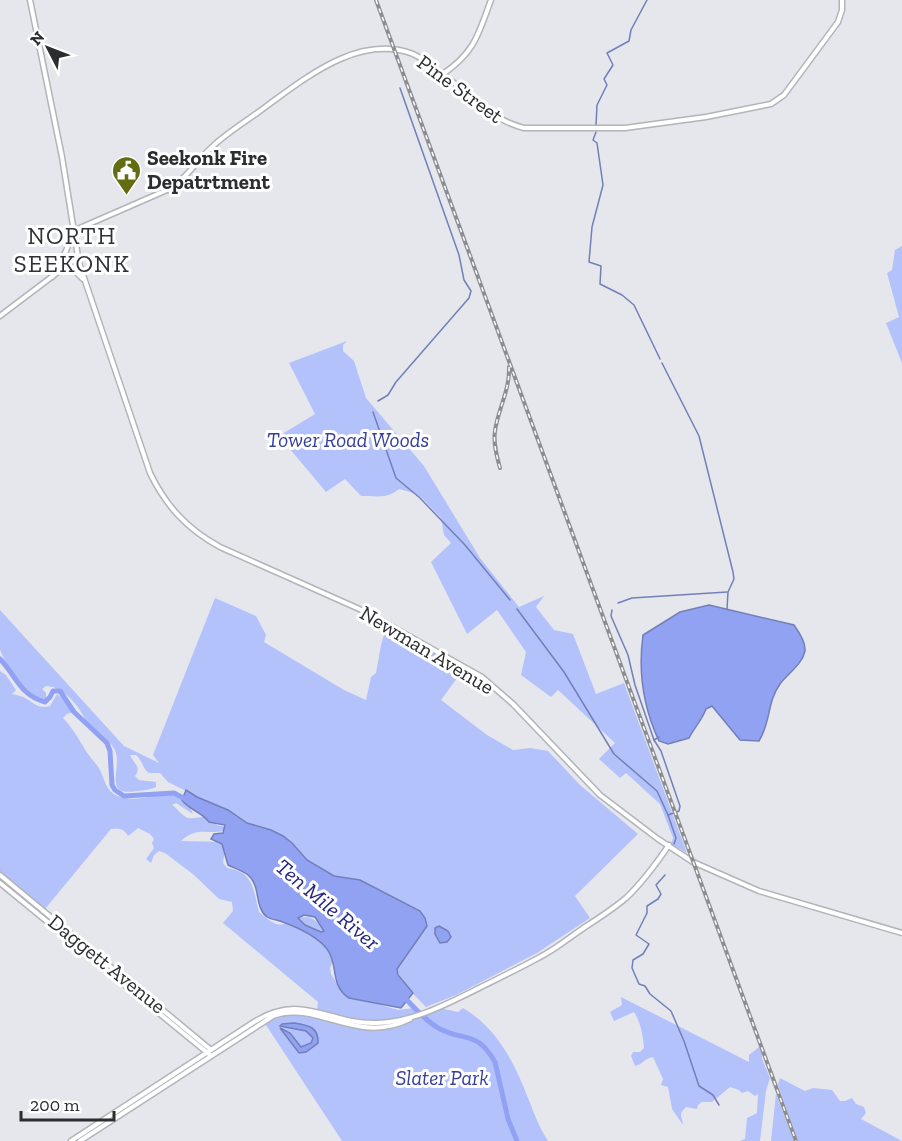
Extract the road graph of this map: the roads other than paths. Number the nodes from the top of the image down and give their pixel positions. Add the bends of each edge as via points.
1 (30, 0) edge
2 (491, 0) edge
3 (842, 0) edge
4 (443, 74) junction
5 (73, 231) junction
6 (78, 257) junction
7 (58, 266) junction
8 (60, 271) junction
9 (51, 278) junction
10 (84, 281) junction
11 (0, 316) edge
12 (669, 845) junction
13 (0, 875) edge
14 (0, 882) edge
15 (902, 933) edge
16 (211, 1053) junction
17 (72, 1141) edge
18 (80, 1141) edge

1 - 5 main road, Newman Avenue
2 - 4 main road via 472,48
3 - 4 main road, Pine Street via 838,22 784,95 771,104 735,112 625,128 524,128 493,115
4 - 5 main road, Pine Street via 416,56 394,50 364,51 336,61 306,77 217,142 180,182
5 - 6 main road, Newman Avenue
5 - 7 main road
6 - 7 main road
6 - 8 main road
6 - 10 main road, Newman Avenue
7 - 9 main road
8 - 9 main road
8 - 10 main road via 71,269
9 - 11 main road
10 - 12 main road, Newman Avenue via 150,473 179,518 220,547 366,612 482,677 597,792
12 - 15 main road, Newman Avenue via 693,862 759,891
12 - 16 main road via 624,899 540,957 437,1007 392,1022 368,1023 304,1008 278,1010
13 - 16 main road, Daggett Avenue
14 - 16 main road, Daggett Avenue
16 - 17 main road
16 - 18 main road

